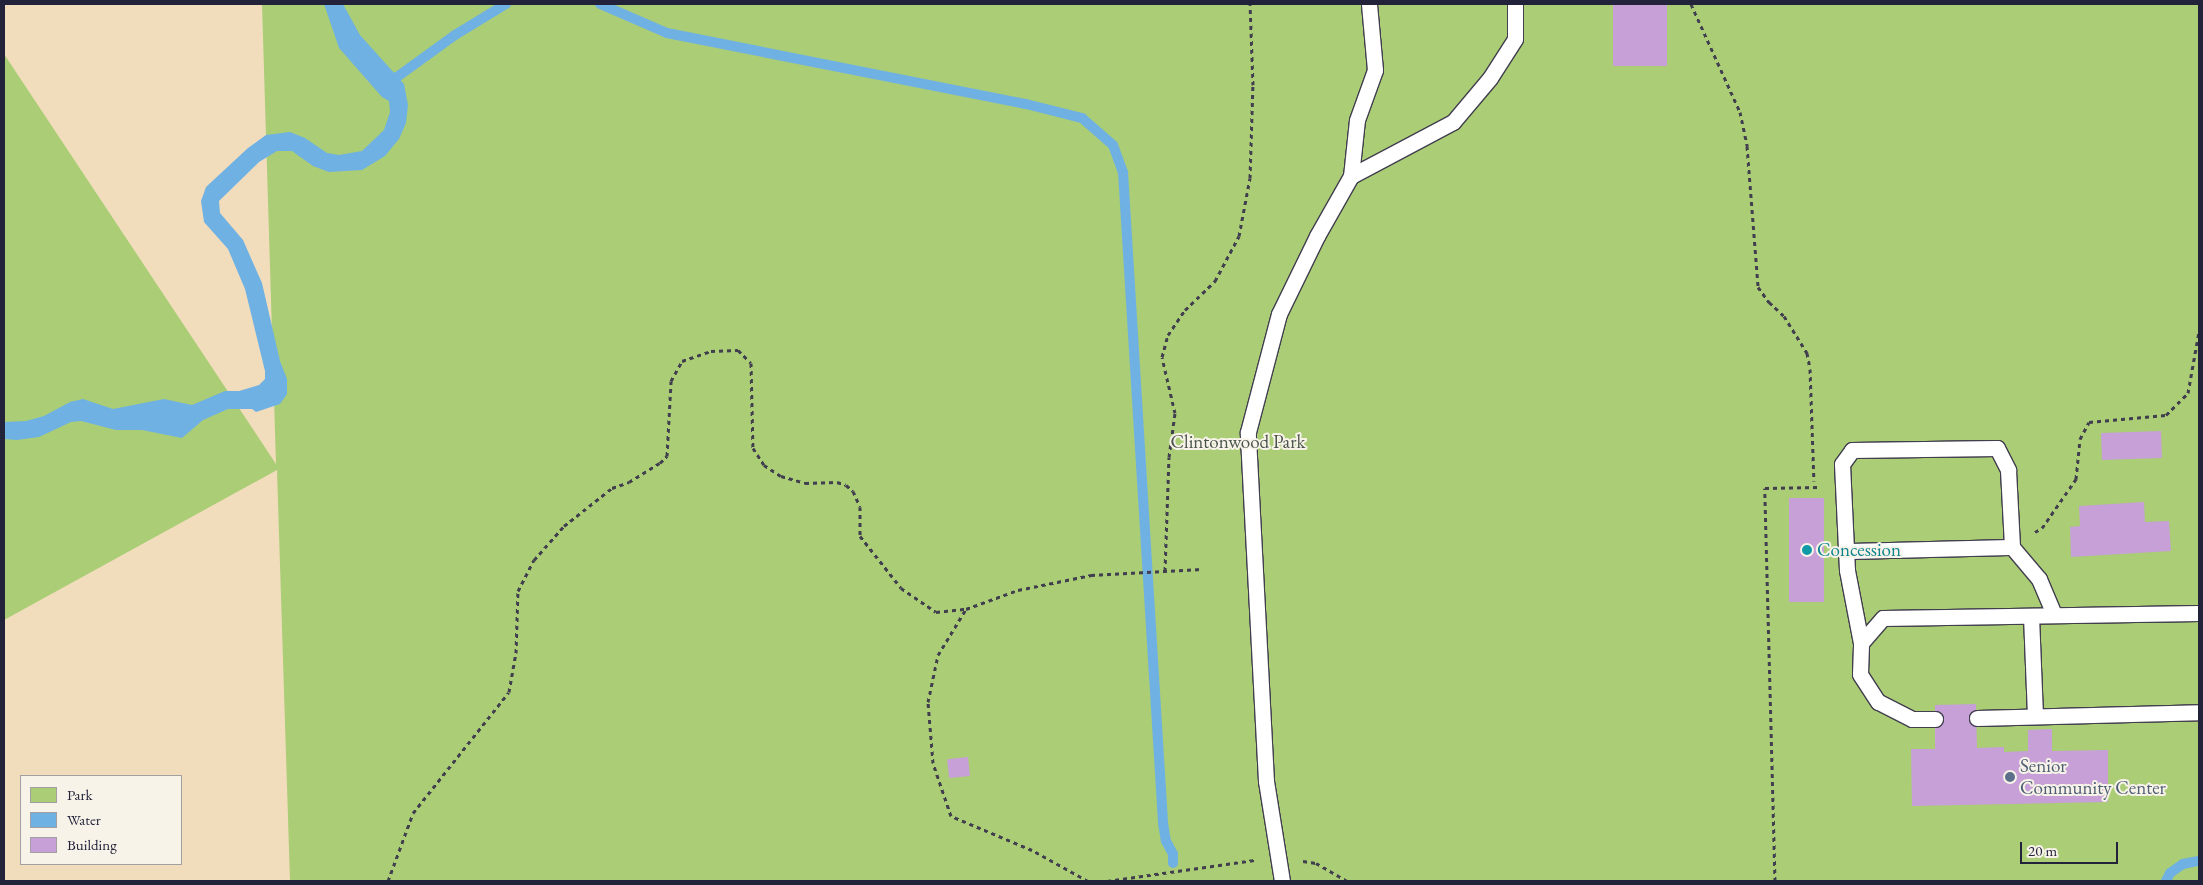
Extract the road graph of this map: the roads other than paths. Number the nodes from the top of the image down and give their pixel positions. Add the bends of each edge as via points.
1 (1369, 4) edge
2 (1515, 4) edge
3 (1351, 176) junction
4 (2012, 547) junction
5 (1847, 551) junction
6 (2199, 612) edge
7 (2054, 615) junction
8 (2031, 616) junction
9 (1861, 642) junction
10 (2199, 712) edge
11 (2035, 716) junction
12 (1977, 718) dead end
13 (1935, 719) dead end
14 (1282, 881) edge

1 - 3 lane via 1374,70 1357,120
2 - 3 lane via 1515,39 1490,78 1453,122
3 - 14 lane via 1279,314 1248,432 1266,781
4 - 5 lane
4 - 5 lane via 2008,470 1997,448 1852,450 1842,464
4 - 7 lane via 2038,579
5 - 9 lane via 1847,570
6 - 7 lane
7 - 8 lane
8 - 9 lane via 1883,618
8 - 11 lane
9 - 13 lane via 1860,674 1878,702 1912,720
10 - 11 lane
11 - 12 lane

